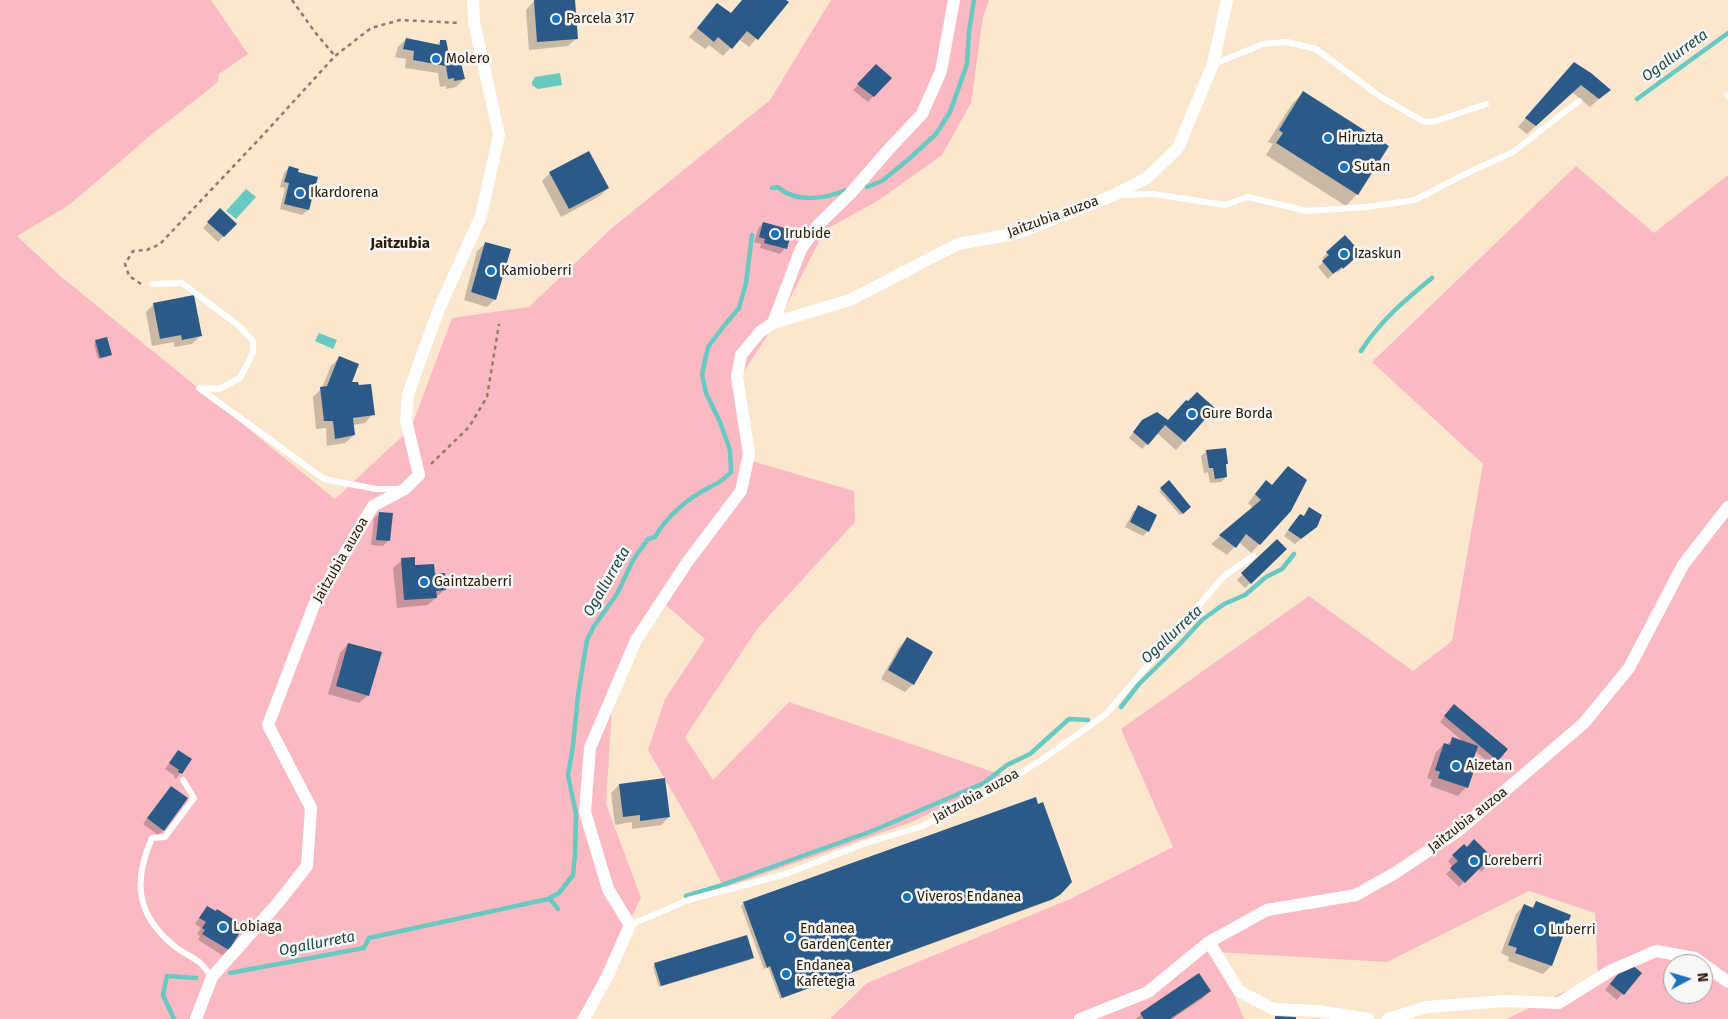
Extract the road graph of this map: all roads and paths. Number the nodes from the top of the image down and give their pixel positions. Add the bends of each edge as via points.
1 (292, 0) edge
2 (473, 0) edge
3 (954, 0) edge
4 (1227, 0) edge
5 (474, 22) junction
6 (335, 56) junction
7 (1213, 64) junction
8 (1579, 102) dead end
9 (1486, 104) dead end
10 (1114, 195) junction
11 (152, 284) joint
12 (773, 323) junction
13 (499, 324) dead end
14 (419, 475) junction
15 (405, 489) junction
16 (1728, 507) edge
17 (1253, 556) dead end
18 (183, 780) dead end
19 (630, 925) junction
20 (1209, 942) junction
21 (212, 977) junction
22 (1728, 982) edge
23 (196, 1019) edge
24 (584, 1019) edge
25 (1080, 1019) edge
26 (1368, 1019) edge
27 (1390, 1019) edge

1 - 6 path
2 - 5 street
3 - 12 street, Jaitzubia auzoa via 941,71 922,114 818,226 801,249
4 - 7 street, Jaitzubia auzoa
5 - 6 path via 400,20 371,28
5 - 14 street via 499,135 481,216 439,308 408,394 406,420
6 - 11 path via 160,244 147,250 133,251 125,264 129,276 142,285
7 - 9 lane via 1263,44 1287,42 1316,49 1378,95 1424,122
7 - 10 street, Jaitzubia auzoa via 1178,148 1147,178
8 - 10 lane via 1513,152 1415,200 1366,208 1307,211 1248,197 1225,205 1153,194
10 - 12 street, Jaitzubia auzoa via 1018,232 958,244 850,300
11 - 15 lane via 182,283 238,325 253,341 253,353 240,378 219,389 199,388 324,478 376,489
12 - 19 street, Jaitzubia auzoa via 760,332 741,355 737,377 750,454 741,491 688,561 636,640 590,748 585,812 608,889
13 - 14 path via 487,397 469,427
14 - 15 street, Jaitzubia auzoa
15 - 21 street, Jaitzubia auzoa via 373,506 314,605 268,725 311,808 307,866
16 - 20 street, Jaitzubia auzoa via 1683,565 1629,668 1584,723 1458,832 1356,895 1267,910
17 - 19 lane, Jaitzubia auzoa via 1224,576 1106,714 982,797 920,827 786,874 688,900
18 - 21 lane via 194,798 165,837 152,838 140,876 143,907 155,927 174,946 200,963
19 - 24 street
20 - 25 street, Jaitzubia auzoa via 1148,992
20 - 26 street via 1239,991 1273,1009 1319,1011
21 - 23 street, Jaitzubia auzoa
22 - 27 street via 1695,958 1656,950 1610,972 1559,1003 1506,1001 1426,1007

